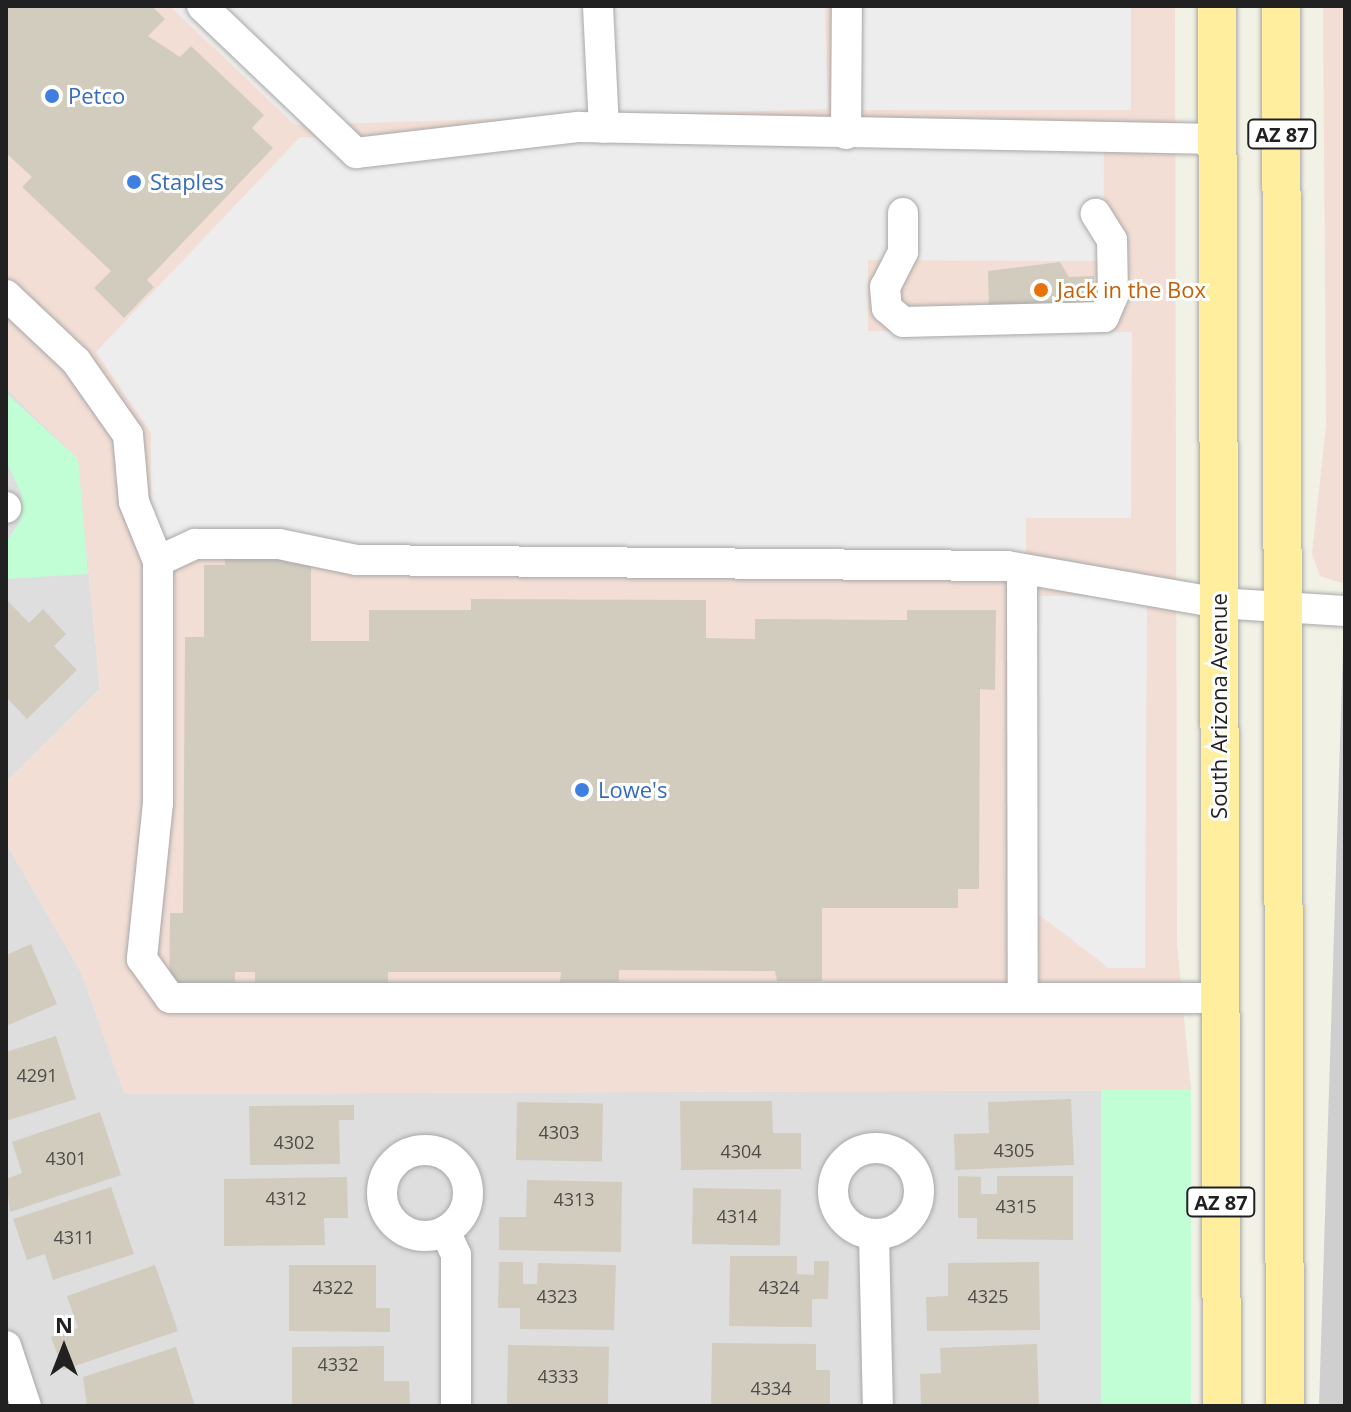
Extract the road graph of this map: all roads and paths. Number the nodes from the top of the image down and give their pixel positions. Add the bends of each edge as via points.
1 (202, 6) edge
2 (598, 6) edge
3 (847, 6) edge
4 (1217, 6) edge
5 (1281, 6) edge
6 (604, 128) junction
7 (846, 134) junction
8 (1218, 139) junction
9 (903, 213) dead end
10 (1096, 214) dead end
11 (6, 295) edge
12 (158, 561) junction
13 (1022, 569) junction
14 (1218, 603) junction
15 (1285, 607) junction
16 (1345, 611) edge
17 (1023, 998) junction
18 (1219, 998) junction
19 (445, 1231) dead end
20 (874, 1235) dead end
21 (6, 1346) edge
22 (26, 1406) edge
23 (456, 1406) edge
24 (878, 1406) edge
25 (1222, 1406) edge
26 (1285, 1406) edge

1 - 6 street via 356,153
2 - 6 street
3 - 7 street
4 - 8 main road, South Arizona Avenue / AZ 87
5 - 15 main road, AZ 87
6 - 7 street
7 - 8 street
8 - 14 main road, South Arizona Avenue / AZ 87
9 - 10 street via 903,252 885,287 887,308 903,322 1104,317 1113,296 1112,240
11 - 12 street via 76,361 128,435 134,502
12 - 13 street via 195,544 279,544 356,560
12 - 17 street via 158,803 142,959 170,998
13 - 14 street
13 - 17 street
14 - 15 street
14 - 18 main road, South Arizona Avenue / AZ 87
15 - 16 street
15 - 26 main road, AZ 87
17 - 18 street
18 - 25 main road, South Arizona Avenue / AZ 87
19 - 23 street via 456,1255
20 - 24 street
21 - 22 street

